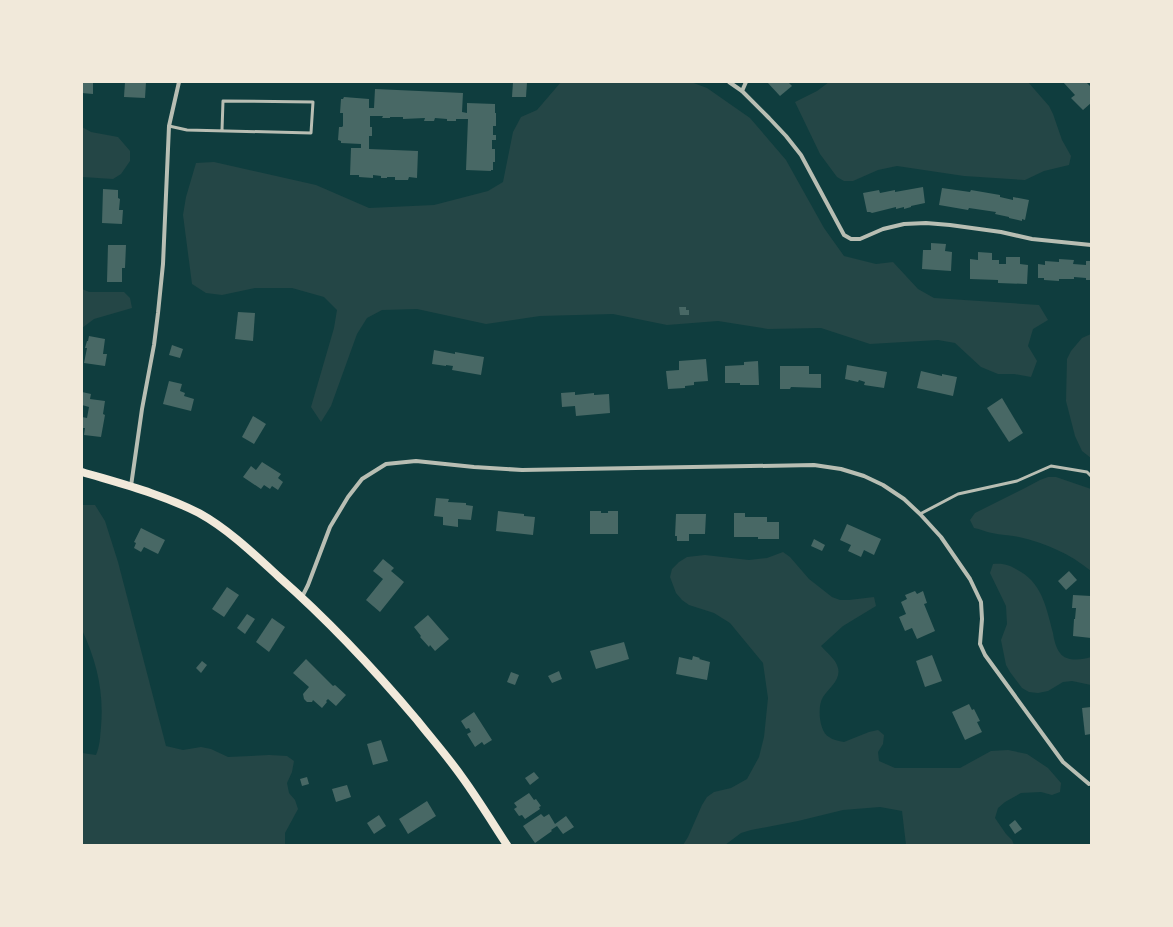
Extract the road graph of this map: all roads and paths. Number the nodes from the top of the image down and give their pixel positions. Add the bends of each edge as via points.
1 (179, 82) edge
2 (729, 82) edge
3 (746, 82) edge
4 (742, 91) junction
5 (169, 126) junction
6 (222, 130) junction
7 (1091, 245) edge
8 (82, 472) edge
9 (1091, 476) edge
10 (131, 486) junction
11 (920, 514) junction
12 (302, 597) junction
13 (1089, 784) dead end
14 (507, 845) edge

1 - 5 street
2 - 4 street
3 - 4 street
4 - 7 street via 801,155 844,235 851,239 860,239 883,229 904,224 926,223
5 - 6 lane via 187,130
5 - 10 street via 163,264 158,313
6 - 6 lane via 311,133 312,102 223,101
8 - 10 main road
9 - 11 lane via 1087,472 1051,466 1017,481 958,494
10 - 12 main road via 200,514 238,541
11 - 12 street via 904,499 864,476 841,469 814,466 522,470 416,461 386,464 362,479 348,497 330,527
11 - 13 street via 941,537 970,578 980,602 980,644 985,655 1063,762
12 - 14 main road via 336,629 428,734 461,776

